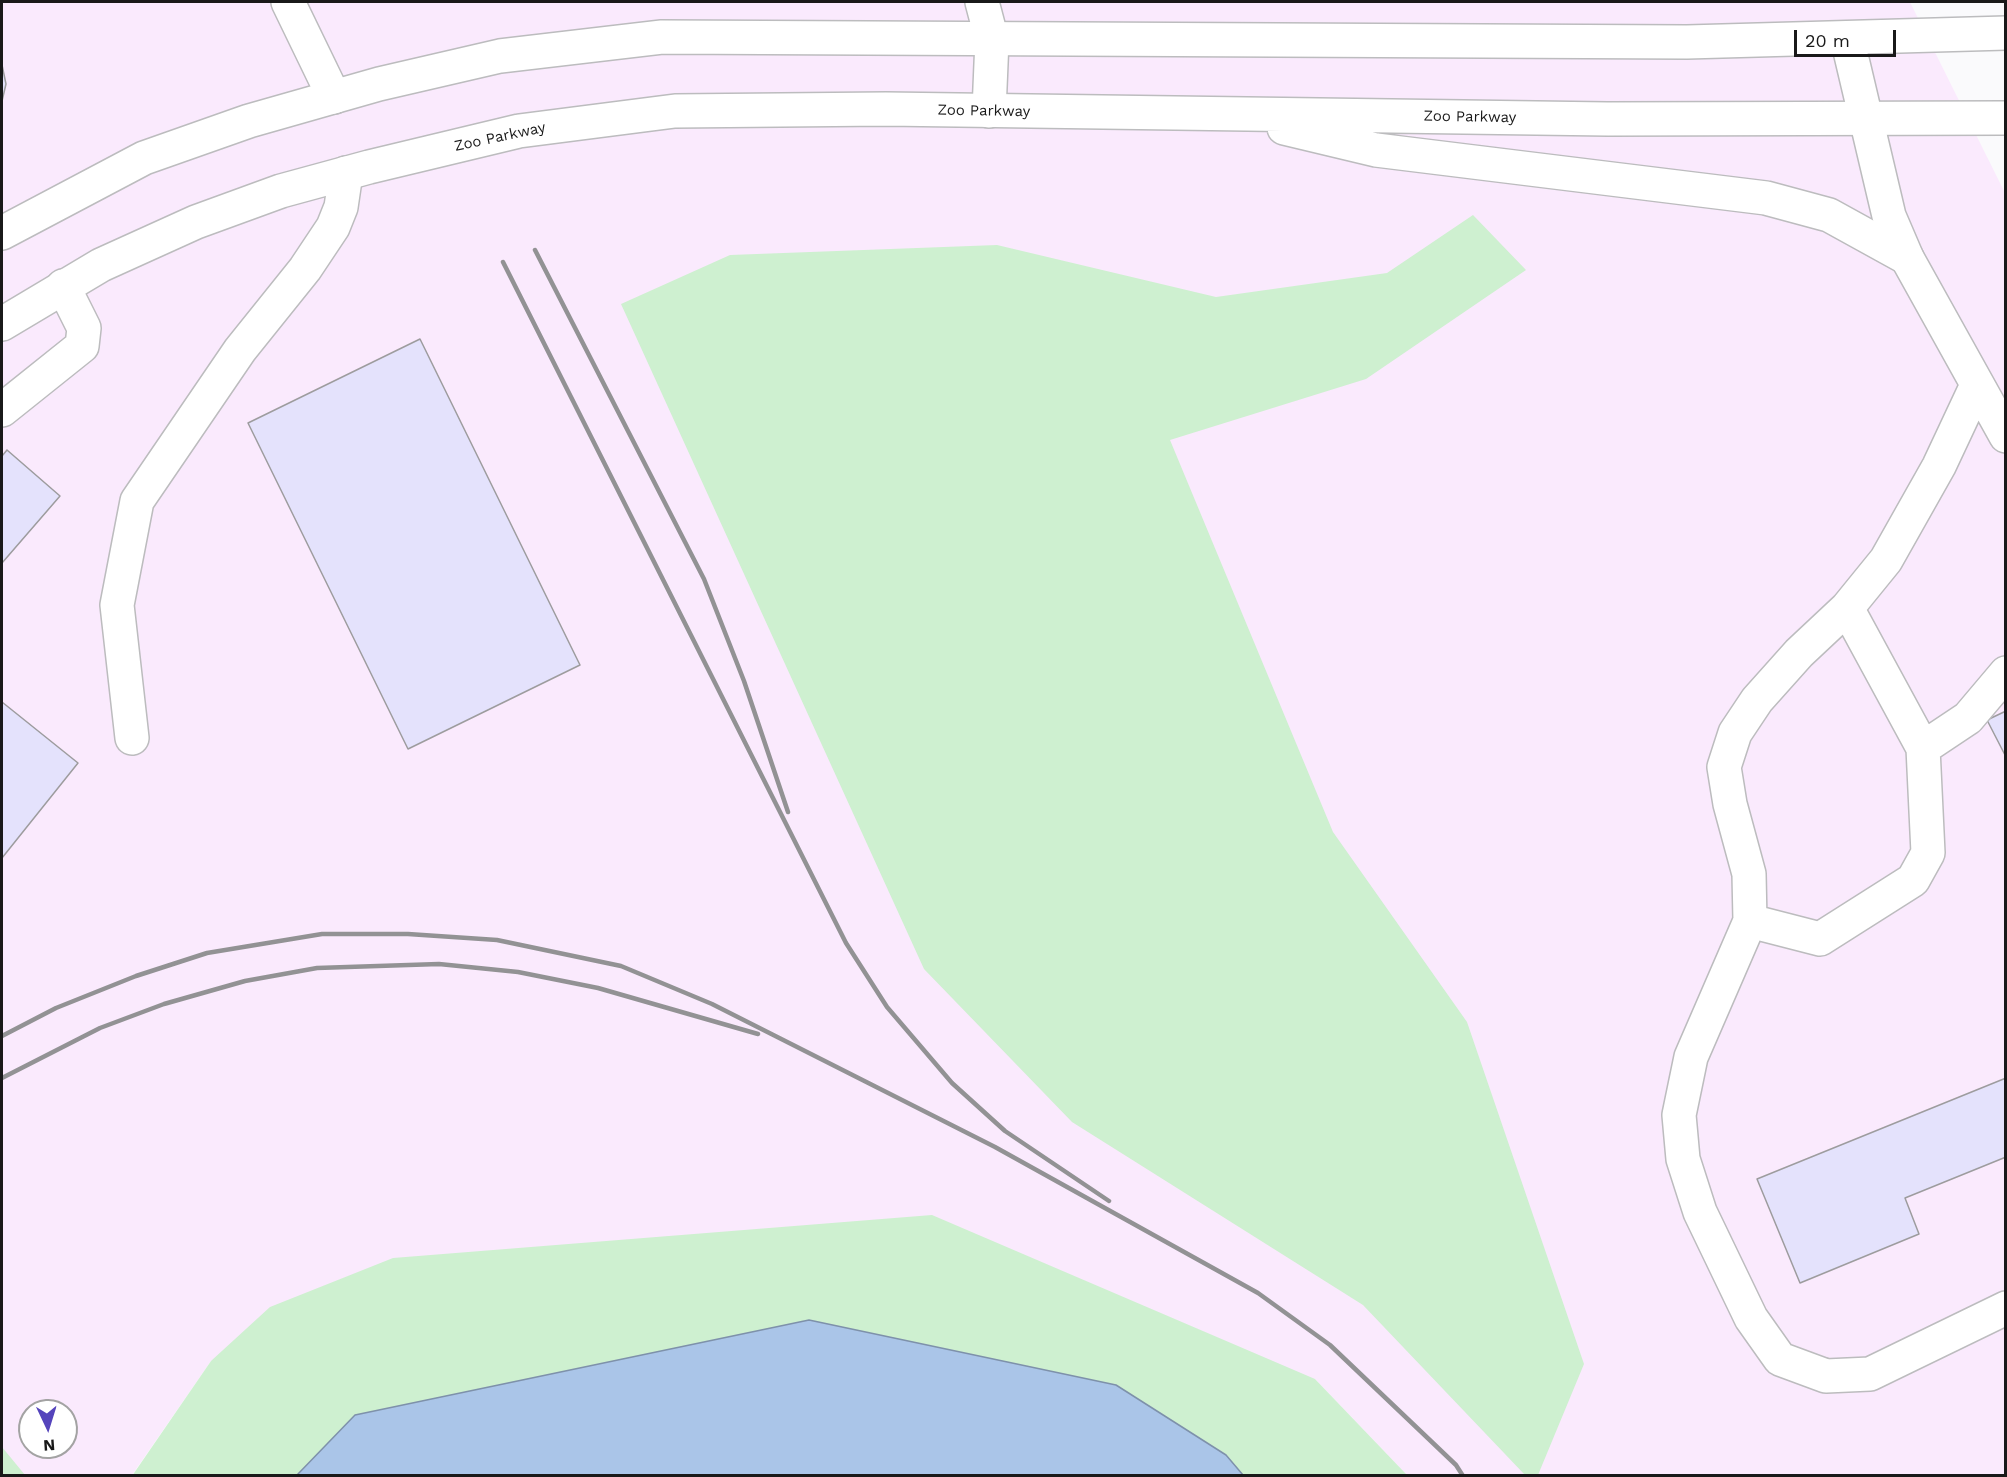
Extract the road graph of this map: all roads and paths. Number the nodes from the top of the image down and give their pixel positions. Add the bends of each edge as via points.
1 (288, 2) edge
2 (982, 2) edge
3 (2006, 33) edge
4 (1847, 38) junction
5 (992, 40) junction
6 (334, 97) junction
7 (989, 111) junction
8 (1230, 114) junction
9 (2006, 118) edge
10 (1866, 120) junction
11 (346, 173) junction
12 (2, 233) edge
13 (1907, 258) junction
14 (63, 286) junction
15 (2, 324) edge
16 (1977, 385) junction
17 (2, 410) edge
18 (2006, 436) edge
19 (1847, 608) junction
20 (2006, 673) edge
21 (132, 738) dead end
22 (1923, 748) junction
23 (1750, 921) junction
24 (2006, 1308) edge

1 - 6 main road
2 - 5 main road
3 - 4 main road
4 - 5 main road via 1687,42
4 - 10 main road
5 - 6 main road via 662,37 500,56
5 - 7 main road
6 - 12 main road via 249,121 144,158
7 - 8 main road, Zoo Parkway
7 - 11 main road, Zoo Parkway via 675,111 519,131
8 - 10 main road, Zoo Parkway
8 - 13 main road via 1376,150 1766,198 1829,215
9 - 10 main road, Zoo Parkway
10 - 13 main road via 1889,216
11 - 14 main road, Zoo Parkway via 281,191 196,222
11 - 21 main road via 341,207 333,227 240,350 137,501 117,605
13 - 16 main road
14 - 15 main road, Zoo Parkway
14 - 17 main road via 84,328 82,346
16 - 18 main road
16 - 19 main road via 1939,466 1886,560
19 - 22 main road
19 - 23 main road via 1798,653 1757,700 1735,733 1724,768 1749,874
20 - 22 main road via 1968,718
22 - 23 main road via 1928,853 1913,880 1820,939
23 - 24 main road via 1691,1057 1678,1115 1683,1159 1700,1212 1751,1318 1780,1359 1826,1376 1870,1374

